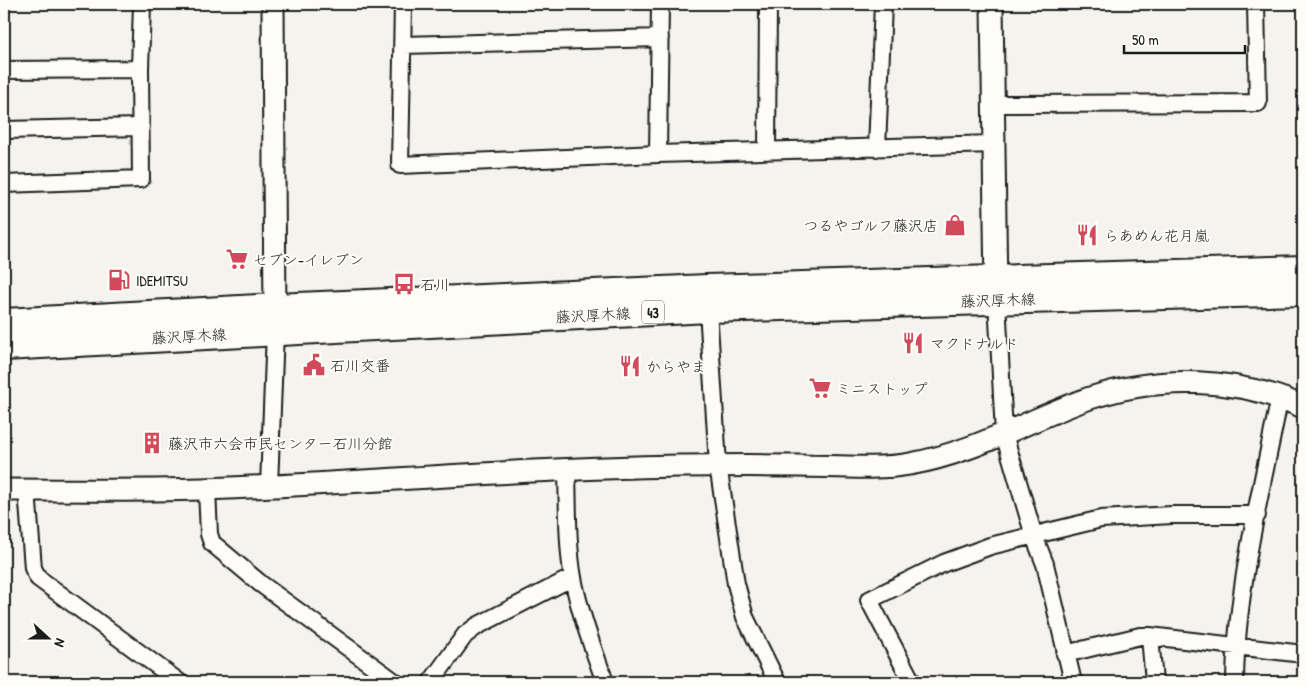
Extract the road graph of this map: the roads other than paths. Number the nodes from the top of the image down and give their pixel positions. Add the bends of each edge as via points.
1 (142, 4) edge
2 (273, 4) edge
3 (403, 4) edge
4 (660, 4) edge
5 (768, 4) edge
6 (882, 4) edge
7 (992, 4) edge
8 (1256, 4) edge
9 (660, 38) junction
10 (403, 45) junction
11 (140, 69) junction
12 (4, 70) edge
13 (993, 104) junction
14 (141, 127) junction
15 (4, 130) edge
16 (994, 144) junction
17 (877, 148) junction
18 (768, 151) junction
19 (658, 154) junction
20 (4, 184) edge
21 (1303, 269) edge
22 (996, 290) junction
23 (1303, 292) edge
24 (708, 309) junction
25 (275, 319) junction
26 (4, 322) edge
27 (4, 347) edge
28 (1280, 396) junction
29 (1303, 407) edge
30 (1004, 434) junction
31 (718, 465) junction
32 (568, 470) junction
33 (269, 486) junction
34 (207, 489) junction
35 (4, 490) edge
36 (27, 490) junction
37 (1257, 515) junction
38 (1034, 536) junction
39 (573, 577) junction
40 (1150, 636) junction
41 (1236, 646) junction
42 (1065, 654) junction
43 (1303, 654) edge
44 (179, 682) edge
45 (395, 682) edge
46 (431, 682) edge
47 (605, 682) edge
48 (777, 682) edge
49 (912, 682) edge
50 (1072, 682) edge
51 (1154, 682) edge
52 (1235, 682) edge

1 - 11 street
2 - 25 street
3 - 10 street
4 - 9 street
5 - 18 street
6 - 17 street
7 - 13 street
8 - 13 street via 1258,103
9 - 10 street
9 - 19 street
10 - 19 street via 400,165
11 - 12 street
11 - 14 street
13 - 16 street
14 - 15 street
14 - 20 street via 140,179
16 - 17 street
16 - 22 street
17 - 18 street
18 - 19 street
21 - 22 main road, 藤沢厚木線 / 43
22 - 23 main road, 藤沢厚木線 / 43
22 - 24 main road, 藤沢厚木線 / 43
22 - 25 main road, 藤沢厚木線 / 43 via 707,288
22 - 30 street
24 - 25 main road, 藤沢厚木線 / 43
24 - 31 street
25 - 26 main road, 藤沢厚木線 / 43
25 - 27 main road, 藤沢厚木線 / 43
25 - 33 street
28 - 29 street
28 - 30 street via 1231,385 1204,383 1124,389 1089,398
28 - 37 street
30 - 31 street via 946,455 908,464
30 - 38 street
31 - 32 street
31 - 48 street via 736,584 745,617
32 - 33 street
32 - 39 street via 568,526
33 - 34 street
34 - 36 street
34 - 45 street via 212,543 261,584
35 - 36 street
36 - 44 street via 33,568 38,578
37 - 38 street via 1101,519
37 - 41 street via 1242,592
38 - 42 street via 1045,564
38 - 49 street via 990,546 944,563 869,600
39 - 46 street via 477,626 465,635
39 - 47 street
40 - 41 street
40 - 42 street
40 - 51 street
41 - 43 street
41 - 52 street
42 - 50 street

